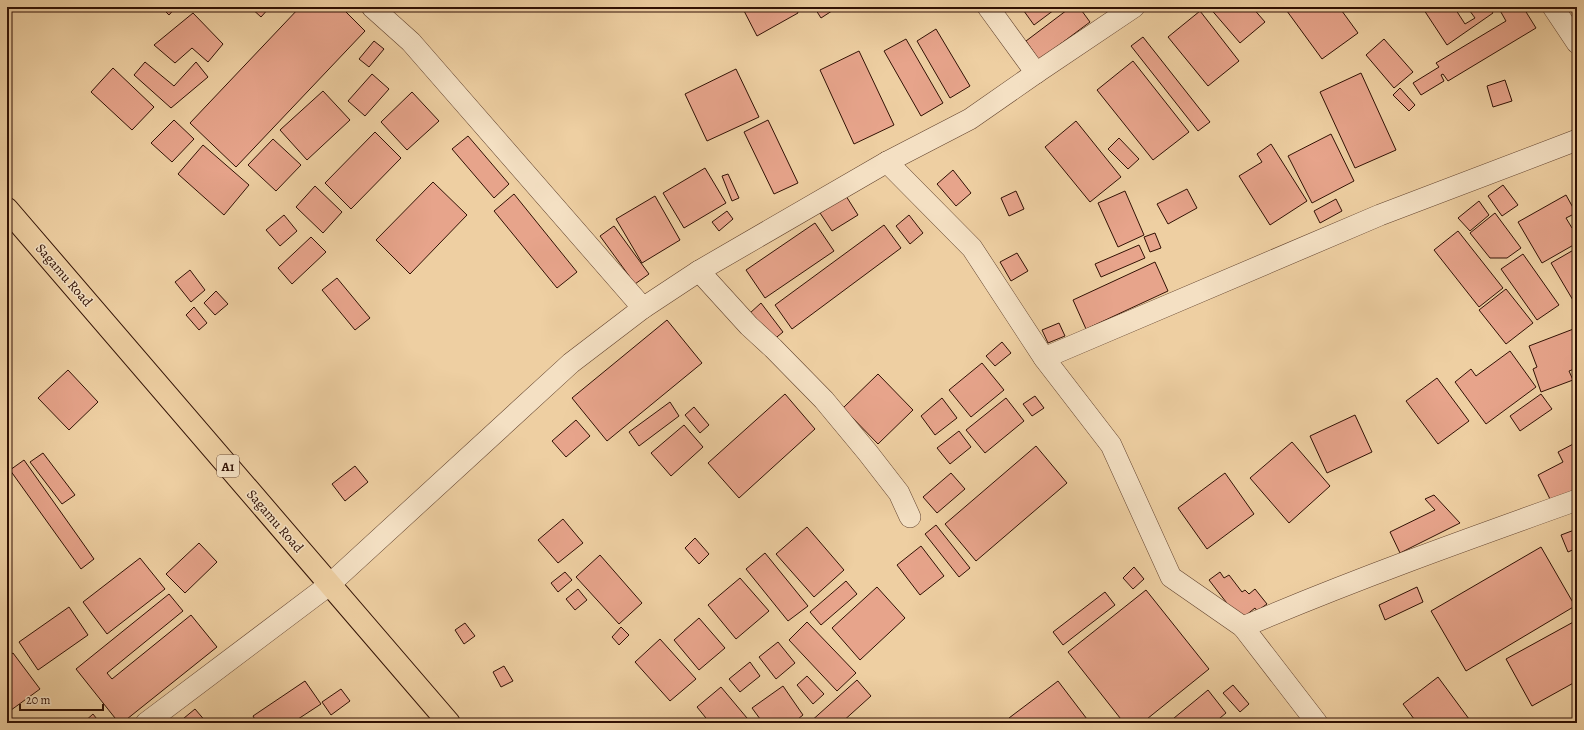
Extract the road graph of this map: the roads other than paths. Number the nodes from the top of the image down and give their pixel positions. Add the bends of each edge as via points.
1 (372, 7) edge
2 (988, 7) edge
3 (1134, 7) edge
4 (1553, 7) edge
5 (1574, 33) edge
6 (1036, 72) junction
7 (1577, 140) edge
8 (887, 162) junction
9 (7, 209) edge
10 (699, 271) junction
11 (644, 308) junction
12 (1044, 358) junction
13 (1577, 500) edge
14 (910, 517) dead end
15 (329, 584) junction
16 (1243, 627) junction
17 (146, 723) edge
18 (449, 723) edge
19 (1317, 723) edge

1 - 11 street via 411,42
2 - 6 street
3 - 6 street
4 - 5 street
6 - 8 street via 970,119
7 - 12 street via 1380,215
8 - 10 street
8 - 12 street via 972,248
9 - 15 highway, Sagamu Road / A1
10 - 11 street
10 - 14 street via 749,326 824,400 899,493
11 - 15 street via 571,363
12 - 16 street via 1111,445 1171,577
13 - 16 street via 1316,596
15 - 17 street
15 - 18 highway, Sagamu Road / A1
16 - 19 street

